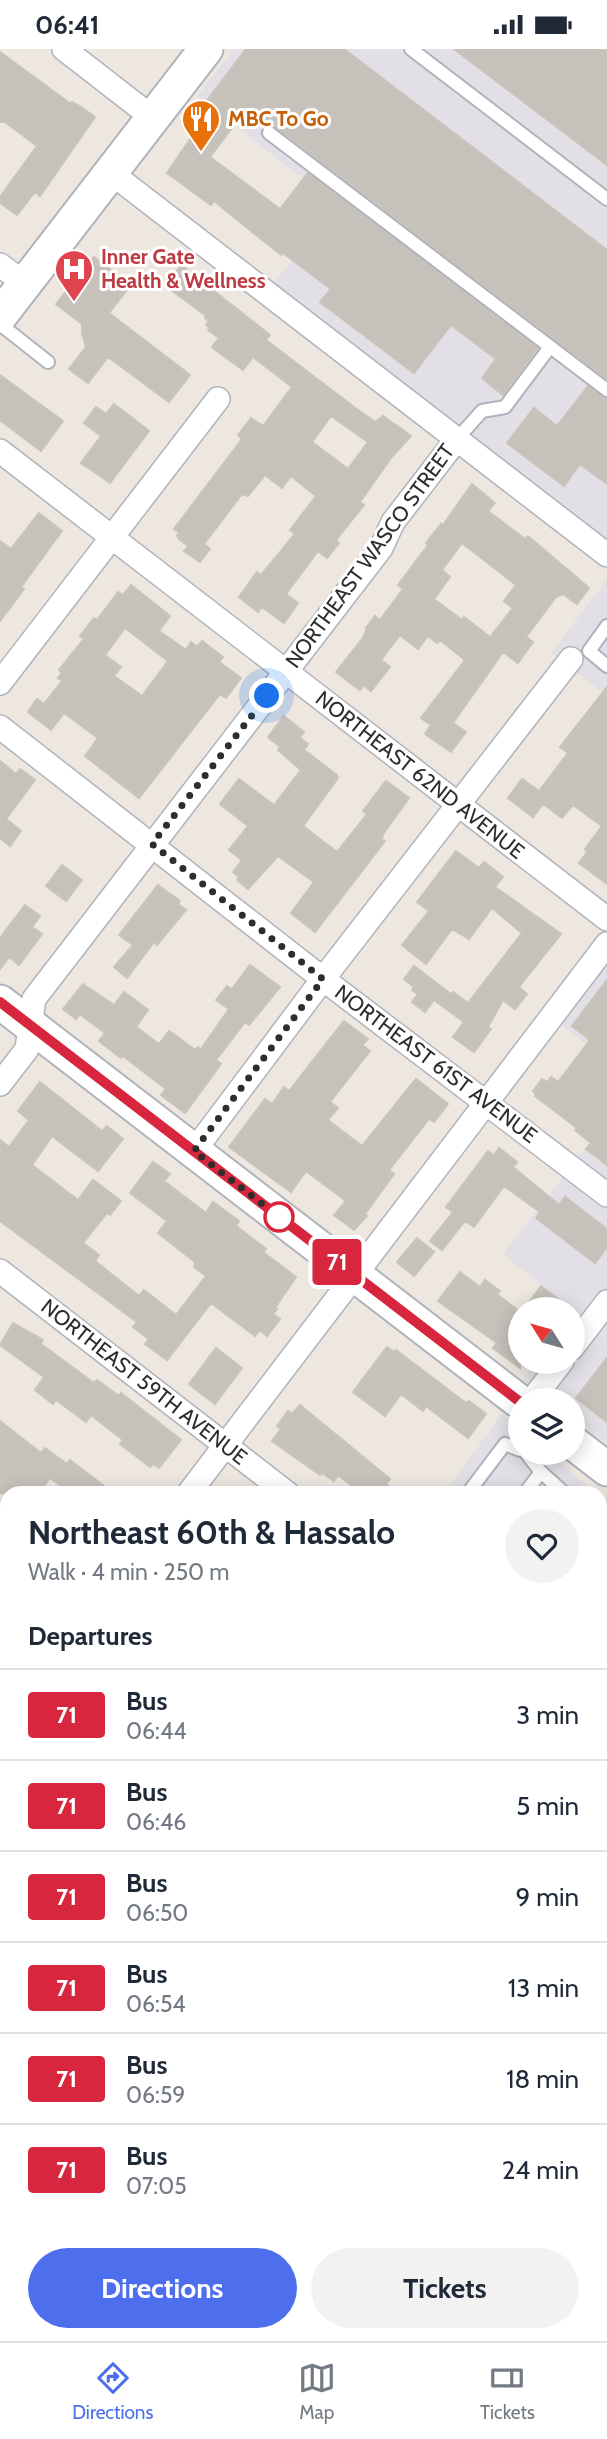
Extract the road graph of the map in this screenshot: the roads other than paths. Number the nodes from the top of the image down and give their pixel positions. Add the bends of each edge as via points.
1 (64, 49) edge
2 (206, 49) edge
3 (411, 49) edge
4 (153, 118) junction
5 (269, 133) dead end
6 (110, 172) junction
7 (607, 199) edge
8 (12, 274) edge
9 (0, 316) edge
10 (0, 324) edge
11 (550, 347) junction
12 (48, 362) dead end
13 (607, 390) edge
14 (218, 399) dead end
15 (457, 439) junction
16 (0, 451) edge
17 (113, 537) junction
18 (607, 555) edge
19 (607, 626) edge
20 (571, 659) dead end
21 (607, 666) edge
22 (286, 671) junction
23 (0, 683) edge
24 (0, 727) edge
25 (458, 805) junction
26 (152, 844) junction
27 (607, 919) edge
28 (607, 944) edge
29 (323, 979) junction
30 (0, 1002) edge
31 (30, 1025) junction
32 (0, 1084) edge
33 (486, 1103) junction
34 (194, 1151) junction
35 (607, 1195) edge
36 (0, 1271) edge
37 (354, 1275) junction
38 (607, 1303) edge
39 (585, 1331) edge
40 (552, 1374) edge
41 (541, 1388) edge
42 (508, 1393) edge
43 (225, 1445) junction
44 (508, 1445) edge
45 (585, 1452) edge
46 (535, 1465) edge
47 (607, 1469) edge
48 (541, 1472) junction
49 (194, 1486) edge
50 (278, 1486) edge
51 (473, 1486) edge
52 (530, 1486) edge
53 (556, 1486) edge

1 - 4 street
2 - 4 main road
3 - 7 lane
4 - 6 main road
5 - 11 lane
6 - 8 main road
6 - 15 street
8 - 9 main road
10 - 12 lane
11 - 13 lane
11 - 15 lane via 505,407 482,411
14 - 17 street
15 - 18 street
15 - 22 street, NORTHEAST WASCO STREET
16 - 17 street, NORTHEAST 62ND AVENUE
17 - 22 street, NORTHEAST 62ND AVENUE
17 - 23 street
19 - 21 lane via 589,652
20 - 25 street
22 - 25 street, NORTHEAST 62ND AVENUE
22 - 26 street, NORTHEAST WASCO STREET
24 - 26 street, NORTHEAST 61ST AVENUE
25 - 27 street, NORTHEAST 62ND AVENUE
25 - 29 street
26 - 29 street, NORTHEAST 61ST AVENUE
26 - 31 street, NORTHEAST WASCO STREET via 34,999
28 - 33 street
29 - 33 street, NORTHEAST 61ST AVENUE
29 - 34 street
30 - 31 main road
31 - 32 street, NORTHEAST WASCO STREET via 27,1049
31 - 34 main road
33 - 35 street, NORTHEAST 61ST AVENUE
33 - 37 street
34 - 37 main road
36 - 43 street, NORTHEAST 59TH AVENUE
37 - 42 main road
37 - 43 street
38 - 39 street
40 - 41 street
43 - 49 street
43 - 50 street, NORTHEAST 59TH AVENUE
44 - 51 lane
45 - 47 main road
46 - 48 lane
48 - 52 lane
48 - 53 lane

